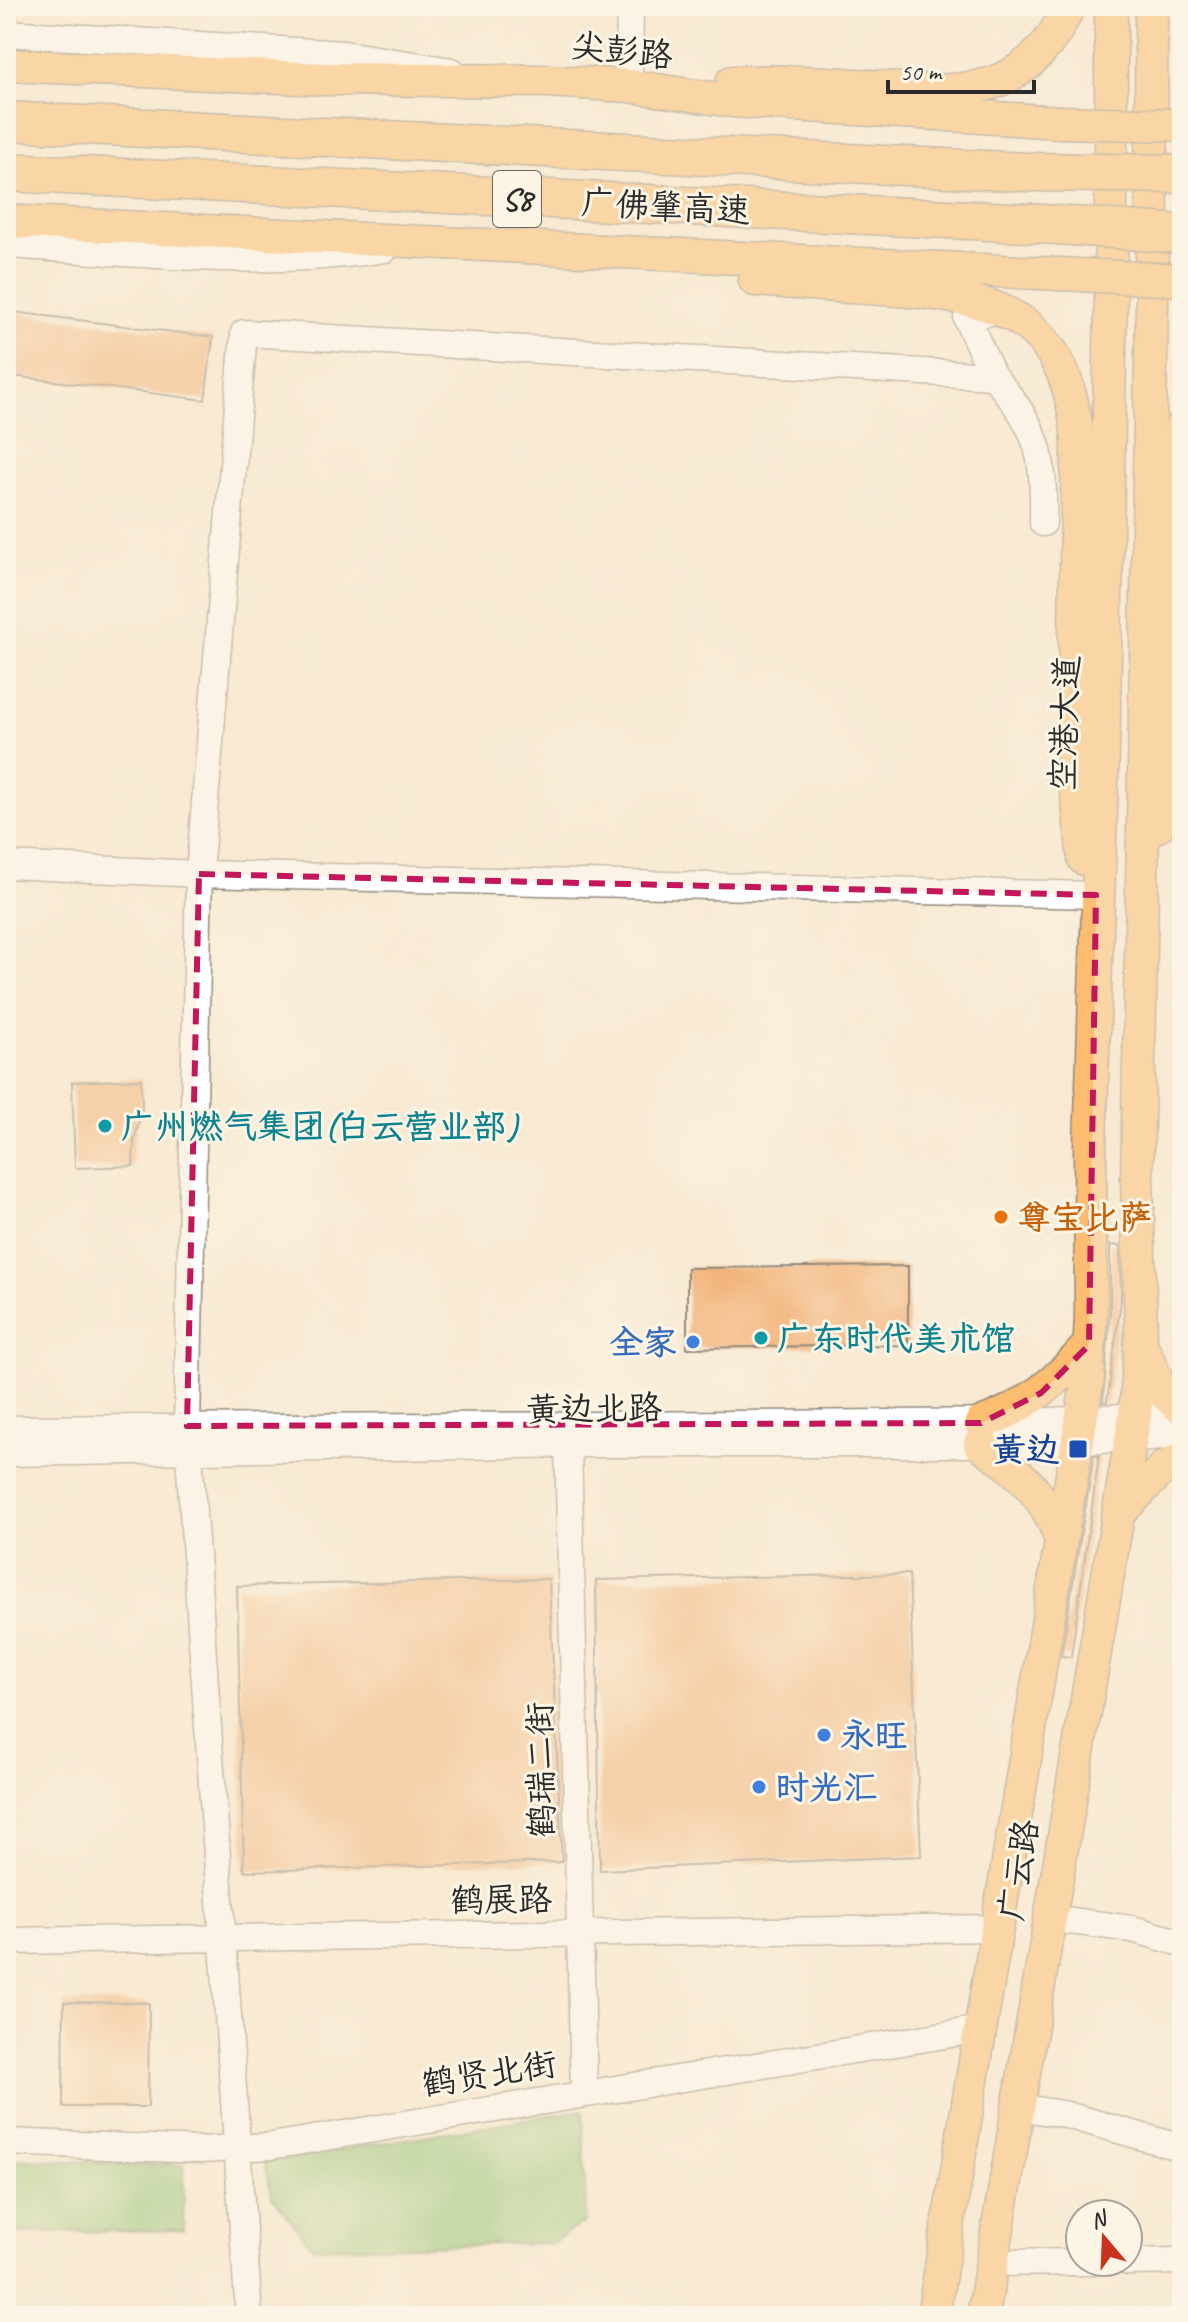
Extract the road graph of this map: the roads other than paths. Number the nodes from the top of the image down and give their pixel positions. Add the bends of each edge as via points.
1 (630, 6) edge
2 (1069, 6) edge
3 (1111, 6) edge
4 (1151, 6) edge
5 (6, 33) edge
6 (6, 65) edge
7 (495, 79) junction
8 (629, 86) junction
9 (6, 121) edge
10 (1182, 125) edge
11 (6, 172) edge
12 (1182, 174) edge
13 (6, 221) edge
14 (1182, 234) edge
15 (429, 242) junction
16 (6, 245) edge
17 (603, 253) junction
18 (1182, 280) edge
19 (1002, 308) junction
20 (993, 376) junction
21 (1182, 426) edge
22 (1043, 523) dead end
23 (6, 865) edge
24 (199, 874) junction
25 (1096, 895) junction
26 (1141, 895) junction
27 (1089, 1223) junction
28 (1138, 1229) junction
29 (1140, 1342) junction
30 (1089, 1345) junction
31 (1182, 1412) edge
32 (1134, 1426) junction
33 (6, 1429) edge
34 (1079, 1430) junction
35 (981, 1433) junction
36 (1182, 1435) edge
37 (339, 1437) junction
38 (187, 1438) junction
39 (568, 1444) junction
40 (6, 1453) edge
41 (1182, 1458) edge
42 (1119, 1513) junction
43 (1060, 1538) junction
44 (1049, 1609) junction
45 (1100, 1619) junction
46 (1048, 1918) junction
47 (998, 1928) junction
48 (580, 1934) junction
49 (223, 1939) junction
50 (6, 1941) edge
51 (1182, 1943) edge
52 (981, 2029) junction
53 (584, 2094) junction
54 (1017, 2107) junction
55 (6, 2142) edge
56 (235, 2146) junction
57 (1182, 2148) edge
58 (1182, 2261) edge
59 (1064, 2262) edge
60 (1144, 2262) edge
61 (991, 2263) junction
62 (249, 2316) edge
63 (933, 2316) edge
64 (983, 2316) edge

1 - 8 street
2 - 8 main road via 1048,45 1024,66 1000,80 971,86 932,89 789,81
3 - 25 main road, 空港大道 via 1111,309
4 - 26 main road via 1152,301
5 - 7 street via 344,54
6 - 7 main road, 尖彭路 via 324,79
7 - 8 main road, 尖彭路
8 - 10 main road, 尖彭路, bridge via 732,101
9 - 12 highway, 广佛肇高速 / S8, bridge via 1028,172
11 - 14 highway, 广佛肇高速 / S8, bridge
13 - 15 main road
15 - 16 street via 342,256 256,258
15 - 17 main road
17 - 18 main road, bridge
17 - 19 main road via 685,272 965,297
19 - 20 street via 967,319
19 - 25 main road via 1032,328 1056,356 1075,408 1073,761 1079,834
20 - 22 street via 1035,434 1044,475
20 - 24 street via 244,333
21 - 26 main road via 1167,764 1162,811
23 - 24 street
24 - 25 street
24 - 38 street
25 - 27 main road, 空港大道
26 - 28 main road
27 - 28 main road
27 - 30 main road, 空港大道
28 - 29 main road
29 - 31 main road via 1162,1391
29 - 32 main road
30 - 34 main road, 空港大道
30 - 35 main road via 1041,1393
31 - 32 street, 黄边北路
32 - 34 street, 黄边北路
32 - 36 street, 黄边北路
32 - 42 main road, 广云路
33 - 38 street, 黄边北路
34 - 35 street, 黄边北路
34 - 43 main road, 广云路
35 - 37 street, 黄边北路
35 - 39 street, 黄边北路
35 - 43 main road via 1032,1487
37 - 38 street, 黄边北路
37 - 39 street, 黄边北路
38 - 40 street, 黄边北路
38 - 49 street
39 - 48 street, 鹤瑞二街
41 - 42 main road via 1164,1467
42 - 45 main road, 广云路
43 - 44 main road, 广云路
44 - 45 main road
44 - 47 main road, 广云路
45 - 46 main road, 广云路
46 - 51 street via 1132,1929
46 - 54 main road, 广云路
47 - 48 street, 鹤展路
47 - 52 main road, 广云路
48 - 49 street, 鹤展路
48 - 53 street, 鹤瑞二街
49 - 50 street, 鹤展路
49 - 56 street
52 - 53 street, 鹤贤北街
52 - 63 main road, 广云路
53 - 56 street, 鹤贤北街 via 271,2146
54 - 57 street via 1063,2114
54 - 61 main road, 广云路
55 - 56 street, 鹤贤北街 via 201,2150
56 - 62 street
58 - 60 street
59 - 61 street
61 - 64 main road, 广云路

